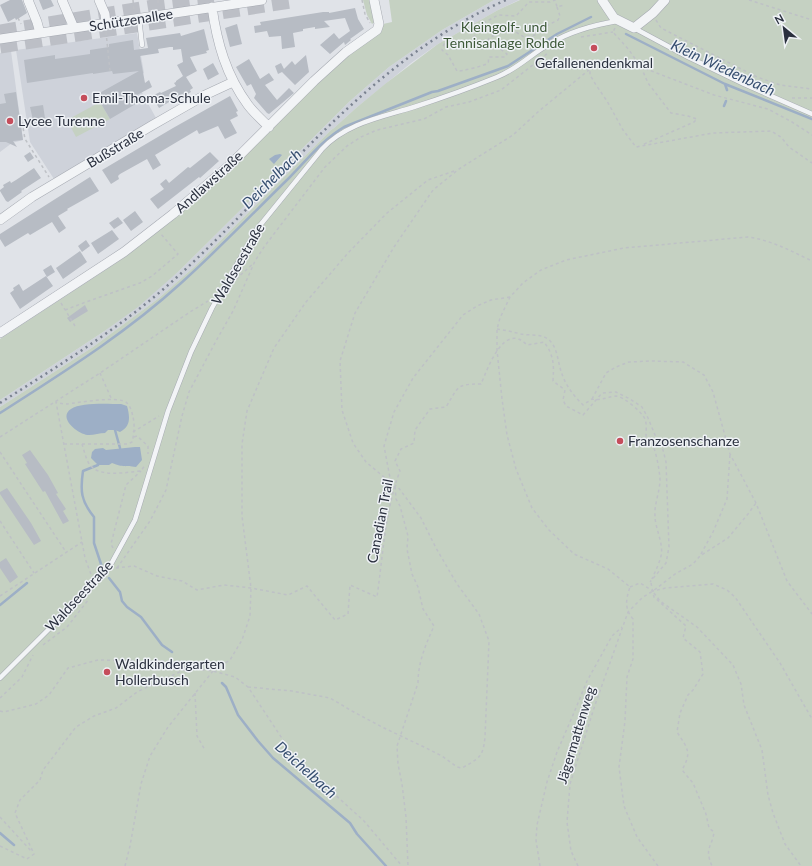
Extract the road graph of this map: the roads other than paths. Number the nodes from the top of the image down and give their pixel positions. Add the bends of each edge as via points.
1 (28, 0) edge
2 (62, 0) edge
3 (99, 0) edge
4 (262, 0) edge
5 (374, 0) edge
6 (602, 0) edge
7 (665, 0) edge
8 (212, 7) junction
9 (137, 19) junction
10 (618, 21) junction
11 (106, 24) junction
12 (74, 28) junction
13 (634, 28) junction
14 (40, 33) junction
15 (0, 39) edge
16 (142, 46) dead end
17 (234, 82) junction
18 (812, 114) edge
19 (269, 128) junction
20 (0, 220) edge
21 (0, 333) edge
22 (0, 678) edge

1 - 14 street
2 - 12 street
3 - 11 street
4 - 8 street, Schützenallee
5 - 19 street, Andlawstraße via 379,24 375,32 346,52
6 - 10 street
7 - 13 street via 653,14
8 - 9 street, Schützenallee
8 - 17 street via 219,44
9 - 11 street, Schützenallee
9 - 16 lane
10 - 13 street
10 - 22 lane, Waldseestraße via 569,33 499,77 341,132 313,158 257,229 196,340 168,411 135,520 110,566
11 - 12 street, Schützenallee
12 - 14 street, Schützenallee
13 - 18 lane via 688,57
14 - 15 street, Schützenallee
17 - 19 street via 248,105
17 - 20 street, Bußstraße via 205,95 53,184
19 - 21 street, Andlawstraße via 204,189 156,228 124,252

